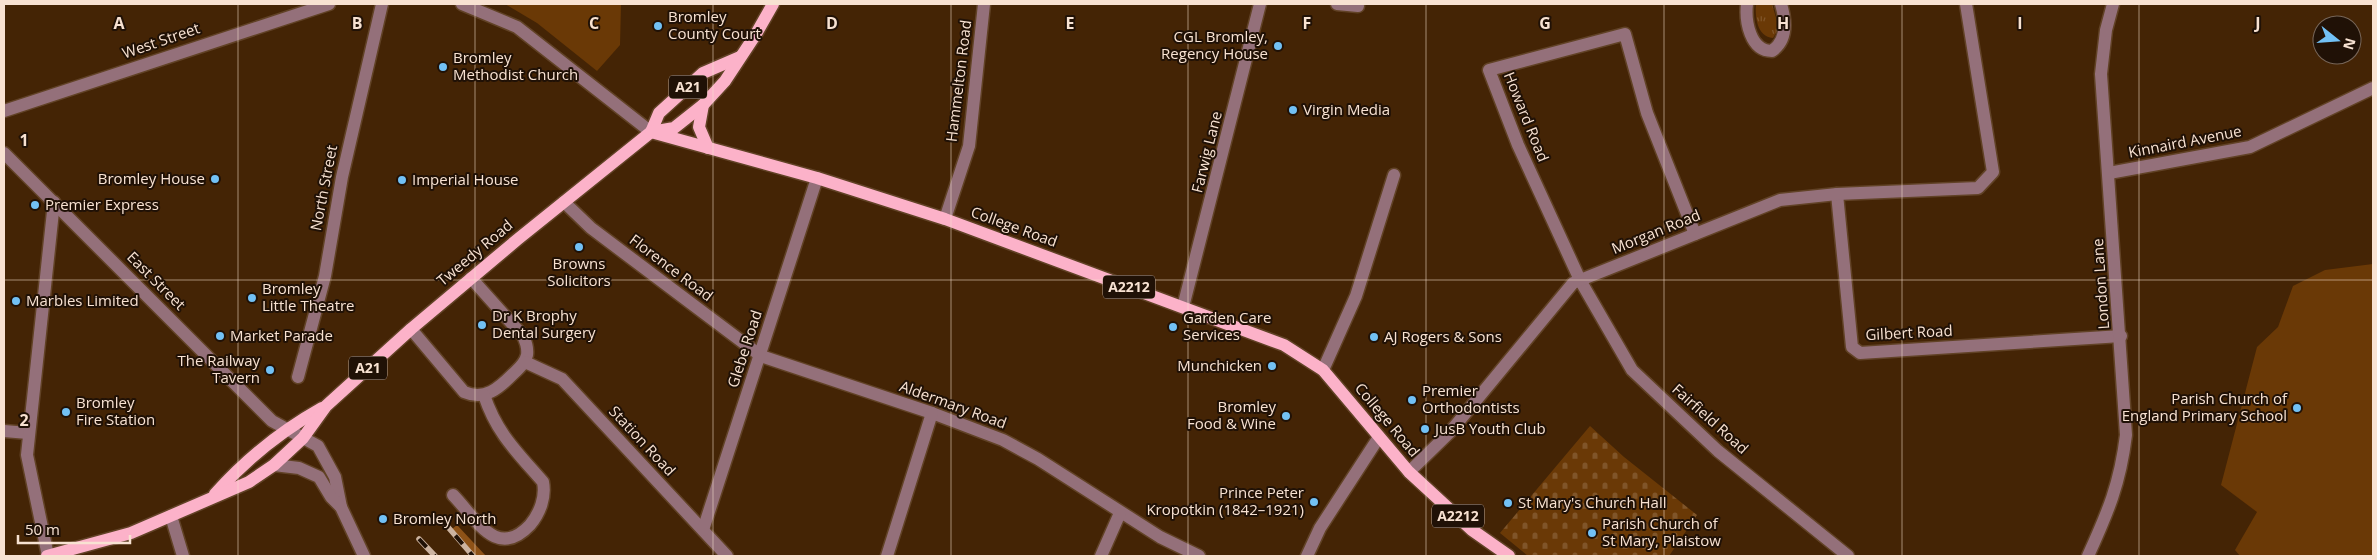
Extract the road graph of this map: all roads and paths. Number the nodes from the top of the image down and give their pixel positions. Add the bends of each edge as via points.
1 (329, 4) edge
2 (382, 4) edge
3 (462, 4) edge
4 (773, 4) edge
5 (984, 4) edge
6 (1260, 4) edge
7 (1337, 4) edge
8 (1747, 4) edge
9 (1781, 4) edge
10 (1966, 4) edge
11 (2113, 4) edge
12 (1358, 6) dead end
13 (740, 57) junction
14 (2373, 88) edge
15 (703, 105) junction
16 (4, 111) edge
17 (651, 132) junction
18 (708, 148) junction
19 (4, 153) edge
20 (2109, 173) junction
21 (1394, 175) dead end
22 (817, 178) junction
23 (1837, 194) junction
24 (54, 202) junction
25 (564, 202) junction
26 (945, 219) junction
27 (1695, 234) junction
28 (471, 278) junction
29 (1580, 280) junction
30 (1183, 307) junction
31 (411, 329) junction
32 (2121, 336) junction
33 (761, 356) junction
34 (525, 362) junction
35 (1322, 370) junction
36 (298, 377) dead end
37 (484, 395) junction
38 (326, 406) junction
39 (932, 413) junction
40 (4, 430) edge
41 (286, 430) junction
42 (28, 433) junction
43 (1379, 437) junction
44 (303, 438) junction
45 (274, 465) junction
46 (1409, 472) junction
47 (453, 495) dead end
48 (214, 496) junction
49 (341, 507) junction
50 (1120, 513) junction
51 (171, 516) junction
52 (703, 530) junction
53 (48, 556) edge
54 (183, 556) edge
55 (364, 556) edge
56 (727, 556) edge
57 (887, 556) edge
58 (1101, 556) edge
59 (1199, 556) edge
60 (1307, 556) edge
61 (1509, 556) edge
62 (1848, 556) edge
63 (2088, 556) edge

1 - 16 street, West Street
2 - 36 street, North Street via 342,177 325,276
3 - 17 street, College Road via 517,27
4 - 13 main road, Tweedy Road / A21
5 - 26 street, Hammelton Road via 969,146
6 - 30 street, Farwig Lane
7 - 12 street
8 - 9 street via 1748,24 1755,42 1761,49 1772,51 1781,42 1785,28
10 - 23 street, Morgan Road via 1993,172 1978,188
11 - 20 street, London Lane via 2106,30 2101,74
13 - 15 main road, Tweedy Road / A21 via 726,81
13 - 17 main road, Tweedy Road / A21 via 704,73 660,113
14 - 20 street, Kinnaird Avenue via 2250,147
15 - 17 main road, Tweedy Road / A21 via 674,128
15 - 18 main road via 699,127
17 - 18 main road, College Road / A2212
17 - 25 main road, Tweedy Road / A21
18 - 22 main road, College Road / A2212
19 - 24 street, East Street
20 - 32 street, London Lane
21 - 35 street via 1356,296
22 - 26 main road, College Road / A2212
22 - 33 street, Glebe Road
23 - 27 street, Morgan Road via 1780,200
23 - 32 street, Gilbert Road via 1852,346 1860,353
24 - 41 street, East Street via 272,421
24 - 42 street
25 - 28 main road, Tweedy Road / A21
25 - 33 street, Florence Road via 591,228
26 - 30 main road, College Road / A2212
27 - 29 street, Morgan Road
27 - 29 street, Howard Road via 1647,113 1625,34 1489,70 1518,145
28 - 31 main road, Tweedy Road / A21
28 - 34 street via 523,336 527,353
29 - 46 street, Morgan Road via 1573,283 1450,432
29 - 62 street, Fairfield Road via 1632,370 1718,451
30 - 35 main road, College Road / A2212 via 1284,345
31 - 37 street via 464,392
31 - 38 main road, Tweedy Road / A21
32 - 63 street, London Lane via 2126,435 2122,469 2112,502
33 - 39 street, Aldermary Road
33 - 52 street, Glebe Road
34 - 37 street via 501,386
34 - 52 street, Station Road via 562,379
35 - 43 main road, College Road / A2212
37 - 47 street via 501,434 543,482 545,491 540,508 520,536 510,542 501,542 484,530
38 - 41 main road, Tweedy Road / A21
38 - 44 main road, Tweedy Road / A21
39 - 50 street, Aldermary Road via 1003,440
39 - 57 street
40 - 42 street
41 - 44 street
41 - 48 main road, Tweedy Road / A21 via 247,461
42 - 53 street via 26,455
43 - 46 main road, College Road / A2212
43 - 60 street via 1320,528
44 - 45 main road, Tweedy Road / A21
44 - 49 street via 318,446 335,477
45 - 48 main road, Tweedy Road / A21 via 249,482
45 - 49 street via 299,468 319,477
46 - 61 main road, College Road / A2212 via 1472,530
48 - 51 main road, Tweedy Road / A21
49 - 55 street
50 - 58 street
50 - 59 street, Aldermary Road
51 - 53 main road, Tweedy Road / A21 via 131,533
51 - 54 street
52 - 56 street, Station Road

